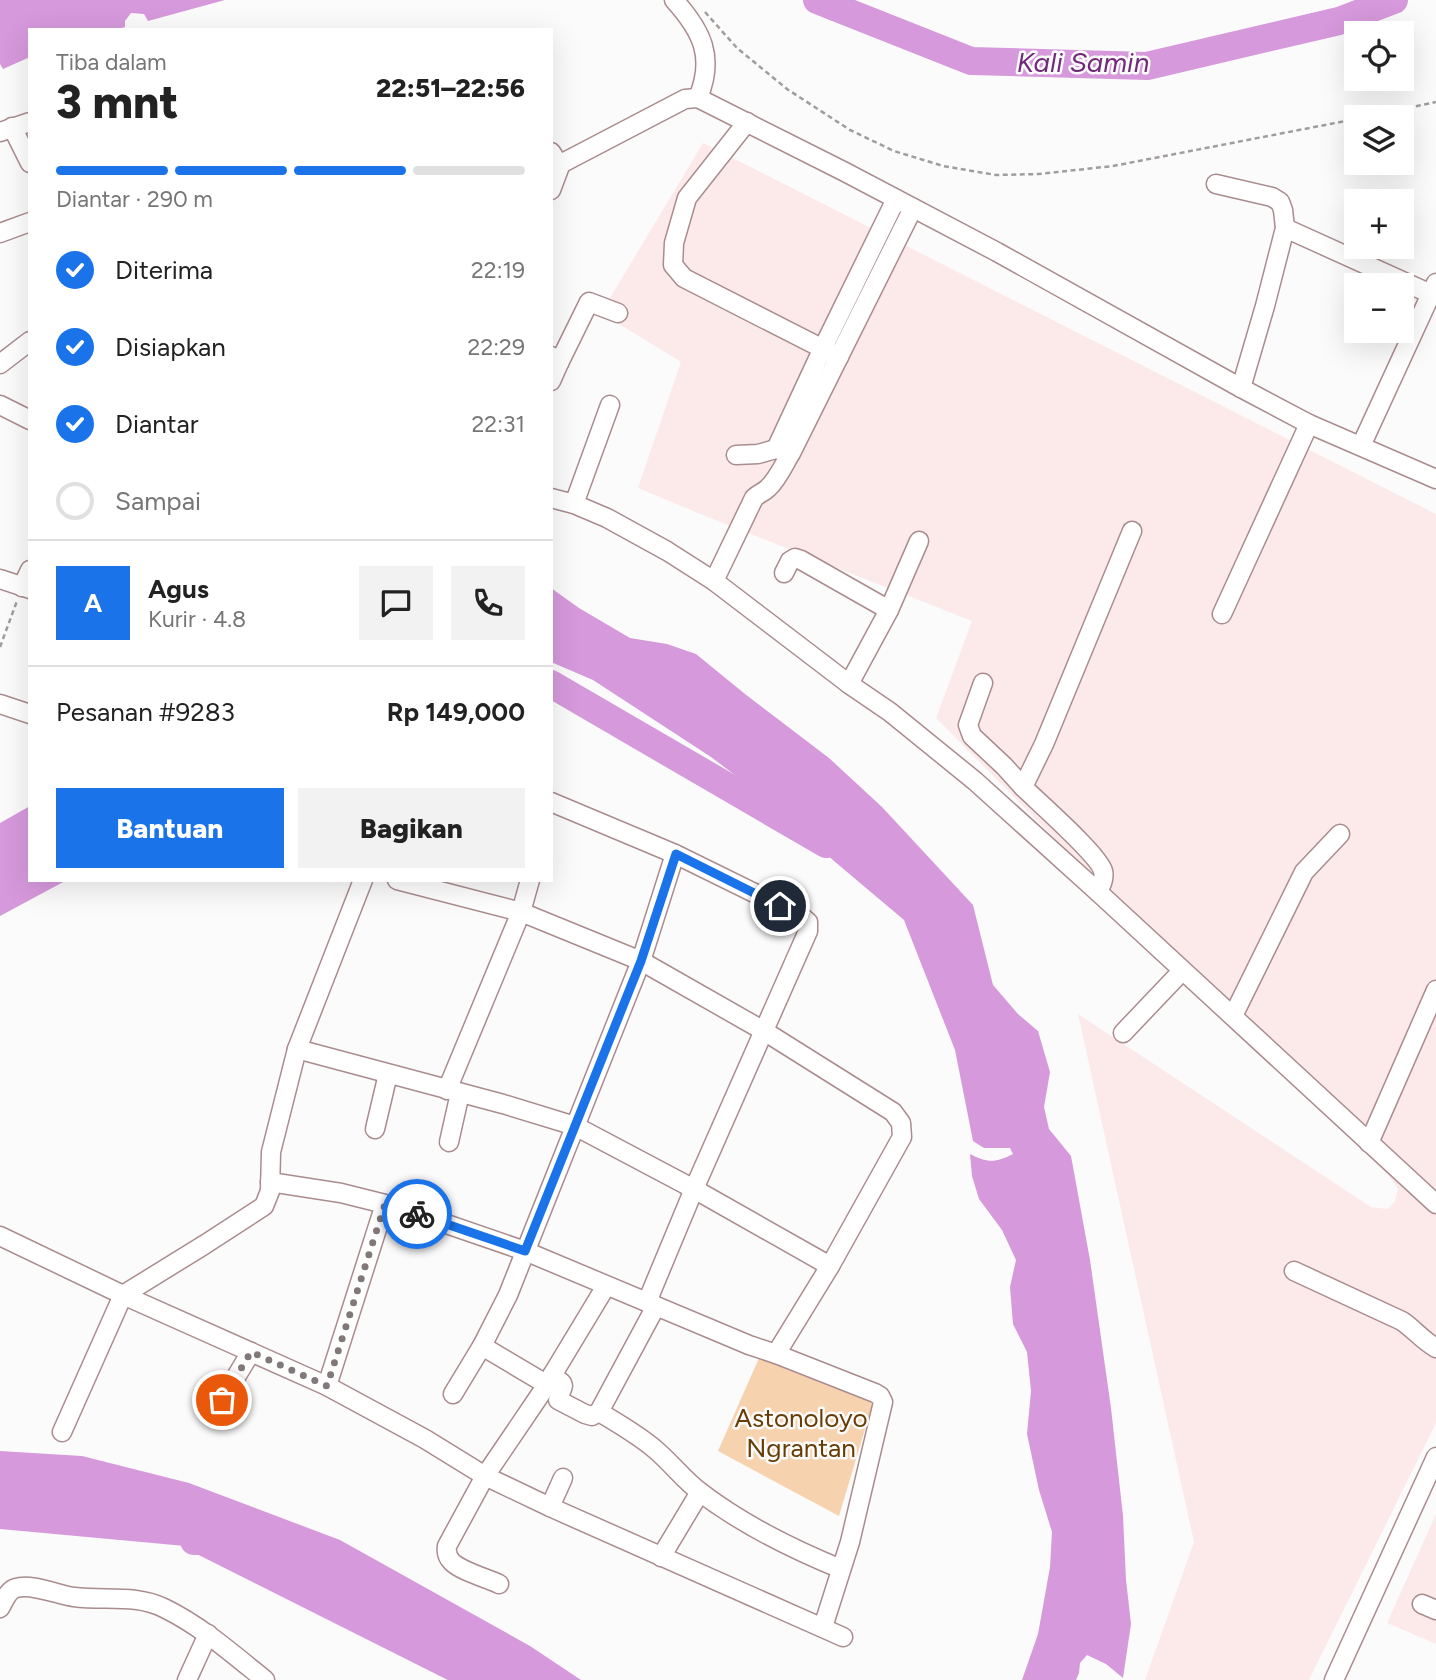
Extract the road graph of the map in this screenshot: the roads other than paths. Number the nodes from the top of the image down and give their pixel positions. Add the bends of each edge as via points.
1 (674, 0) edge
2 (698, 97) junction
3 (747, 122) junction
4 (14, 127) edge
5 (28, 158) edge
6 (554, 162) edge
7 (1216, 184) dead end
8 (896, 199) junction
9 (913, 208) junction
10 (28, 223) edge
11 (1285, 228) junction
12 (0, 233) edge
13 (1434, 289) edge
14 (618, 313) dead end
15 (28, 343) edge
16 (823, 348) junction
17 (839, 357) junction
18 (555, 359) edge
19 (0, 364) edge
20 (1241, 388) junction
21 (0, 405) edge
22 (610, 405) dead end
23 (28, 419) edge
24 (1310, 425) junction
25 (1361, 446) junction
26 (783, 451) junction
27 (736, 455) dead end
28 (1436, 479) edge
29 (553, 499) edge
30 (574, 504) junction
31 (1132, 531) dead end
32 (919, 541) dead end
33 (784, 573) dead end
34 (0, 579) edge
35 (714, 581) junction
36 (27, 582) edge
37 (889, 610) junction
38 (1222, 614) dead end
39 (983, 683) dead end
40 (849, 684) junction
41 (0, 704) edge
42 (28, 713) edge
43 (1023, 787) junction
44 (553, 803) edge
45 (1047, 811) junction
46 (1028, 829) junction
47 (1340, 834) dead end
48 (676, 854) junction
49 (362, 882) edge
50 (405, 882) edge
51 (530, 882) edge
52 (1098, 892) junction
53 (522, 912) junction
54 (641, 961) junction
55 (1182, 971) junction
56 (1436, 990) edge
57 (1233, 1016) junction
58 (764, 1031) junction
59 (1124, 1033) dead end
60 (297, 1049) junction
61 (388, 1074) junction
62 (453, 1091) junction
63 (575, 1126) junction
64 (374, 1129) dead end
65 (449, 1142) dead end
66 (1370, 1143) junction
67 (270, 1182) junction
68 (694, 1189) junction
69 (385, 1204) junction
70 (1436, 1204) edge
71 (0, 1236) edge
72 (525, 1251) junction
73 (830, 1266) junction
74 (1294, 1271) dead end
75 (606, 1286) junction
76 (123, 1295) junction
77 (651, 1304) junction
78 (482, 1346) junction
79 (1436, 1348) edge
80 (251, 1352) junction
81 (776, 1354) junction
82 (549, 1379) junction
83 (327, 1386) junction
84 (453, 1394) dead end
85 (222, 1400) dead end
86 (599, 1412) junction
87 (62, 1432) dead end
88 (1436, 1457) edge
89 (485, 1476) junction
90 (563, 1478) dead end
91 (1429, 1490) edge
92 (700, 1492) junction
93 (550, 1507) junction
94 (661, 1557) junction
95 (841, 1569) junction
96 (499, 1584) dead end
97 (0, 1608) edge
98 (823, 1627) junction
99 (208, 1634) junction
100 (843, 1637) dead end
101 (187, 1680) edge
102 (265, 1680) edge
103 (1334, 1680) edge

1 - 2 street via 706,52 707,68
2 - 3 street
2 - 6 street via 685,99
3 - 8 street
3 - 16 street via 687,198 674,243 673,265 684,278
4 - 5 street
7 - 11 street via 1280,202
8 - 9 street
8 - 16 street
9 - 17 street
9 - 20 street
10 - 12 street
11 - 13 street
11 - 20 street
13 - 25 street
14 - 18 street via 589,302
15 - 19 street
16 - 17 street
16 - 26 street
17 - 26 street
20 - 24 street
21 - 23 street
22 - 30 street
24 - 25 street
24 - 38 street
25 - 28 street
26 - 27 street
26 - 35 street via 771,486 754,498
29 - 30 street
30 - 35 street via 634,531
31 - 43 street
32 - 37 street
33 - 37 street via 790,561 801,560
34 - 36 street
35 - 40 street
37 - 40 street
39 - 43 street via 968,729
40 - 46 street via 890,712
41 - 42 street
43 - 45 street
44 - 48 street
45 - 46 street
45 - 52 street via 1103,869
46 - 52 street
47 - 57 street via 1304,872
48 - 54 street
48 - 58 street via 807,922 808,931
49 - 60 street
50 - 53 street
51 - 53 street
52 - 55 street
53 - 54 street
53 - 62 street
54 - 58 street
54 - 63 street
55 - 57 street
55 - 59 street
56 - 66 street
57 - 66 street
58 - 68 street
58 - 73 street via 893,1112 901,1123 902,1138
60 - 61 street
60 - 67 street via 271,1152
61 - 62 street
61 - 64 street
62 - 63 street
62 - 65 street
63 - 68 street
63 - 72 street
66 - 70 street
67 - 69 street
67 - 76 street via 264,1206 254,1214
68 - 73 street
68 - 77 street
69 - 72 street
69 - 83 street
71 - 76 street
72 - 75 street
72 - 78 street
73 - 81 street
74 - 79 street via 1402,1321
75 - 77 street
75 - 82 street
76 - 80 street
76 - 87 street
77 - 81 street
77 - 86 street
78 - 82 street
78 - 84 street
80 - 83 street
80 - 85 street
81 - 95 street via 874,1393 883,1402
82 - 86 street via 562,1383 558,1400 585,1414
82 - 89 street
83 - 89 street
86 - 92 street via 655,1449
88 - 91 street
89 - 93 street
89 - 96 street via 446,1553 451,1562
90 - 93 street
91 - 103 street
92 - 94 street
92 - 95 street via 767,1535
93 - 94 street
94 - 98 street
95 - 98 street
97 - 99 street via 14,1588 24,1587 75,1597 137,1599 165,1608
98 - 100 street
99 - 101 street
99 - 102 street

